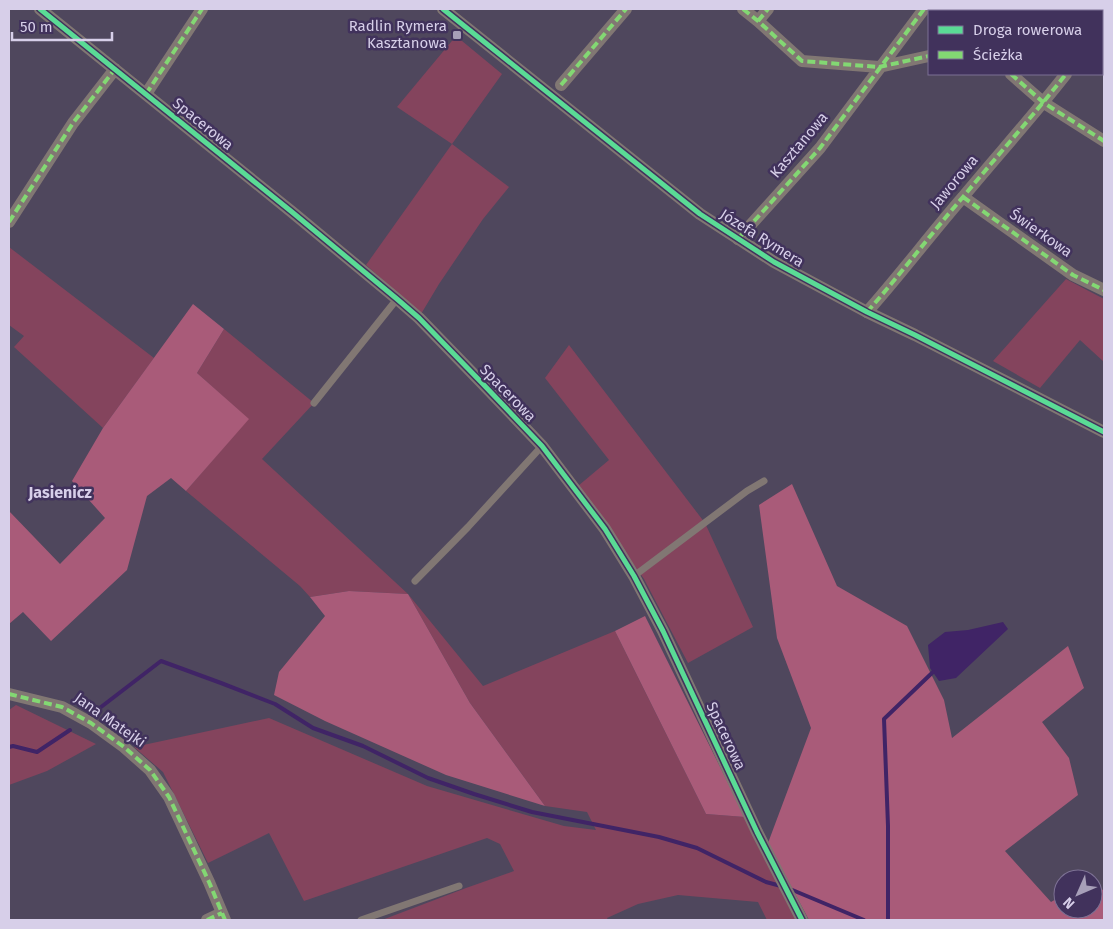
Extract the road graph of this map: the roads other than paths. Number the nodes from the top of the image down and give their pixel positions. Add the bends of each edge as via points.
1 (40, 9) edge
2 (202, 9) edge
3 (443, 9) edge
4 (626, 9) edge
5 (743, 9) edge
6 (768, 9) edge
7 (924, 9) edge
8 (758, 21) junction
9 (928, 56) edge
10 (880, 67) junction
11 (115, 68) junction
12 (1012, 75) edge
13 (1065, 75) edge
14 (561, 85) dead end
15 (146, 94) junction
16 (1044, 103) junction
17 (1104, 141) edge
18 (963, 197) junction
19 (9, 222) edge
20 (738, 239) junction
21 (1104, 290) edge
22 (397, 299) junction
23 (866, 312) junction
24 (314, 403) dead end
25 (1104, 432) edge
26 (542, 446) junction
27 (764, 481) dead end
28 (634, 576) junction
29 (415, 581) dead end
30 (9, 694) edge
31 (459, 886) dead end
32 (223, 917) edge
33 (207, 920) edge
34 (361, 920) edge
35 (802, 920) edge

1 - 11 street, Spacerowa
2 - 15 street
3 - 20 street, Józefa Rymera via 700,214
4 - 14 street
5 - 8 street
6 - 8 street
7 - 10 street, Kasztanowa
8 - 10 street via 802,61
9 - 10 street
10 - 20 street, Kasztanowa via 820,148
11 - 15 street, Spacerowa
11 - 19 street via 73,123
12 - 16 street
13 - 16 street, Jaworowa
15 - 22 street, Spacerowa
16 - 17 street
16 - 18 street, Jaworowa
18 - 21 street, Świerkowa via 1073,275
18 - 23 street, Jaworowa
20 - 23 street, Józefa Rymera
22 - 24 lane
22 - 26 street, Spacerowa
23 - 25 street, Józefa Rymera
26 - 28 street, Spacerowa via 605,529
26 - 29 lane
27 - 28 lane
28 - 35 street, Spacerowa
30 - 32 street, Jana Matejki via 62,707 117,742 150,770 169,797
31 - 34 lane
32 - 33 street, Jana Matejki

